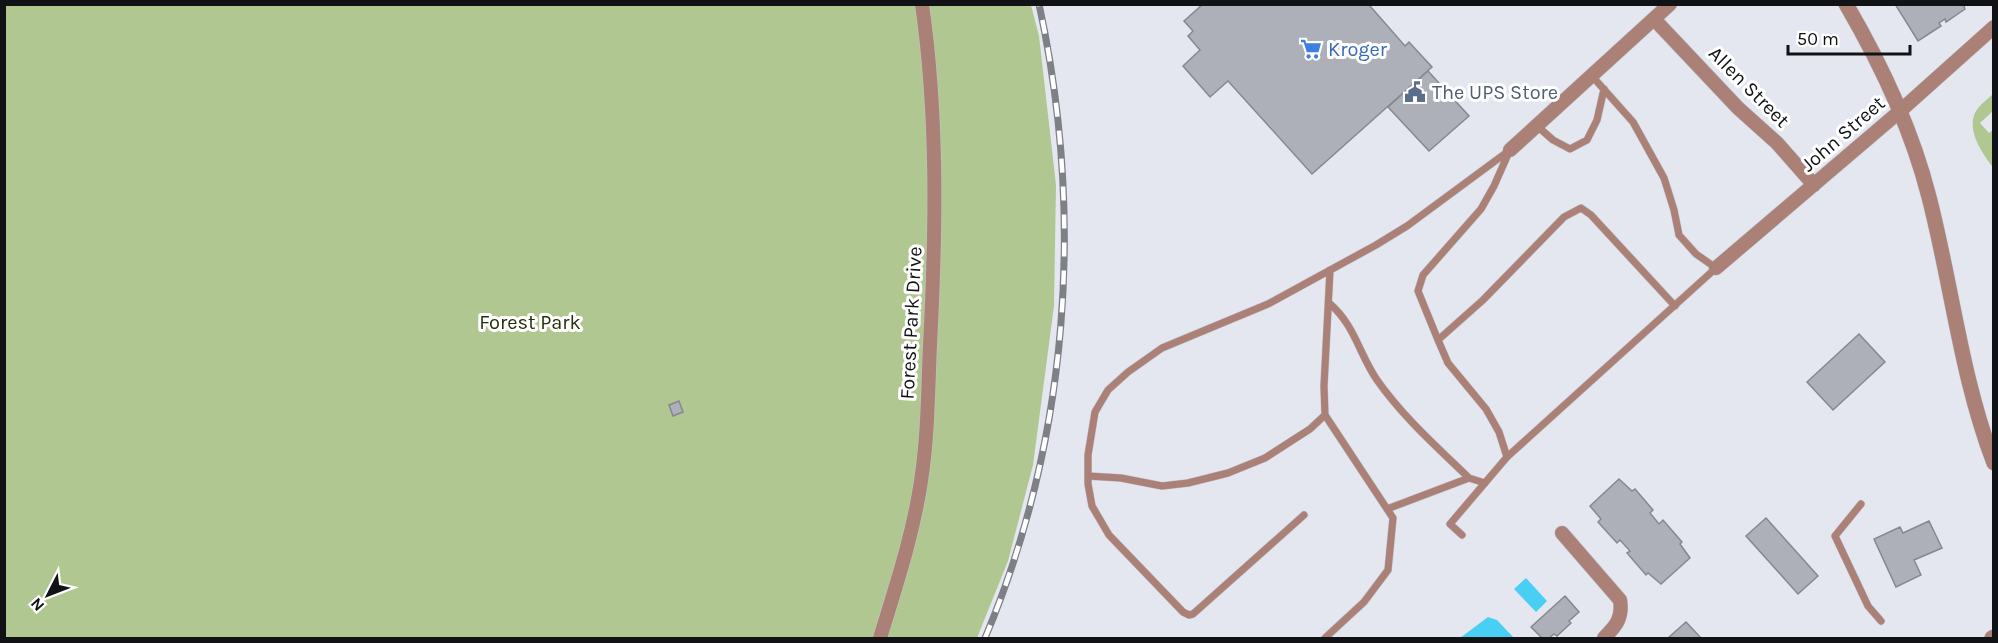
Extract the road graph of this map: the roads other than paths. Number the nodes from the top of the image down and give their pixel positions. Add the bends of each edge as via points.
1 (922, 4) edge
2 (1670, 4) edge
3 (1846, 4) edge
4 (1654, 19) junction
5 (1994, 27) edge
6 (1592, 76) junction
7 (1604, 89) junction
8 (1899, 112) junction
9 (1537, 126) junction
10 (1510, 150) junction
11 (1814, 185) junction
12 (1716, 268) junction
13 (1330, 270) junction
14 (1329, 303) junction
15 (1675, 306) junction
16 (1438, 340) junction
17 (1325, 415) junction
18 (1507, 457) junction
19 (1993, 460) edge
20 (1088, 476) junction
21 (1469, 478) junction
22 (1485, 483) junction
23 (1861, 504) dead end
24 (1387, 508) junction
25 (1304, 515) dead end
26 (1562, 533) dead end
27 (1462, 535) dead end
28 (1881, 621) dead end
29 (880, 639) edge
30 (1325, 639) edge
31 (1604, 639) edge

1 - 29 street, Forest Park Drive via 933,122 934,254 925,433 911,534
2 - 4 street
3 - 8 street
4 - 6 street
4 - 11 street, Allen Street via 1738,108 1777,142
5 - 8 street, John Street
6 - 7 lane
6 - 9 street
7 - 9 lane via 1597,120 1587,140 1570,149
7 - 12 lane via 1633,122 1664,178 1679,235
8 - 11 street, John Street
8 - 19 street via 1929,196 1961,353
9 - 10 street
10 - 13 lane via 1407,226
10 - 16 lane via 1481,209 1423,274 1418,291
11 - 12 street, John Street
12 - 15 lane
13 - 14 lane
13 - 20 lane via 1268,304 1162,348 1128,372 1108,390 1095,412
14 - 17 lane
14 - 21 lane via 1342,314 1375,377 1395,405
15 - 16 lane via 1581,208 1564,217
15 - 18 lane
16 - 18 lane via 1448,363 1486,409
17 - 20 lane via 1265,458 1228,473 1162,486
17 - 24 lane
18 - 22 lane
20 - 25 lane via 1092,507 1109,535 1188,615
21 - 22 lane
21 - 24 lane
22 - 27 lane via 1450,524
23 - 28 lane via 1835,536 1868,606
24 - 30 lane via 1393,518 1388,570 1364,602
26 - 31 street via 1620,600 1619,621

